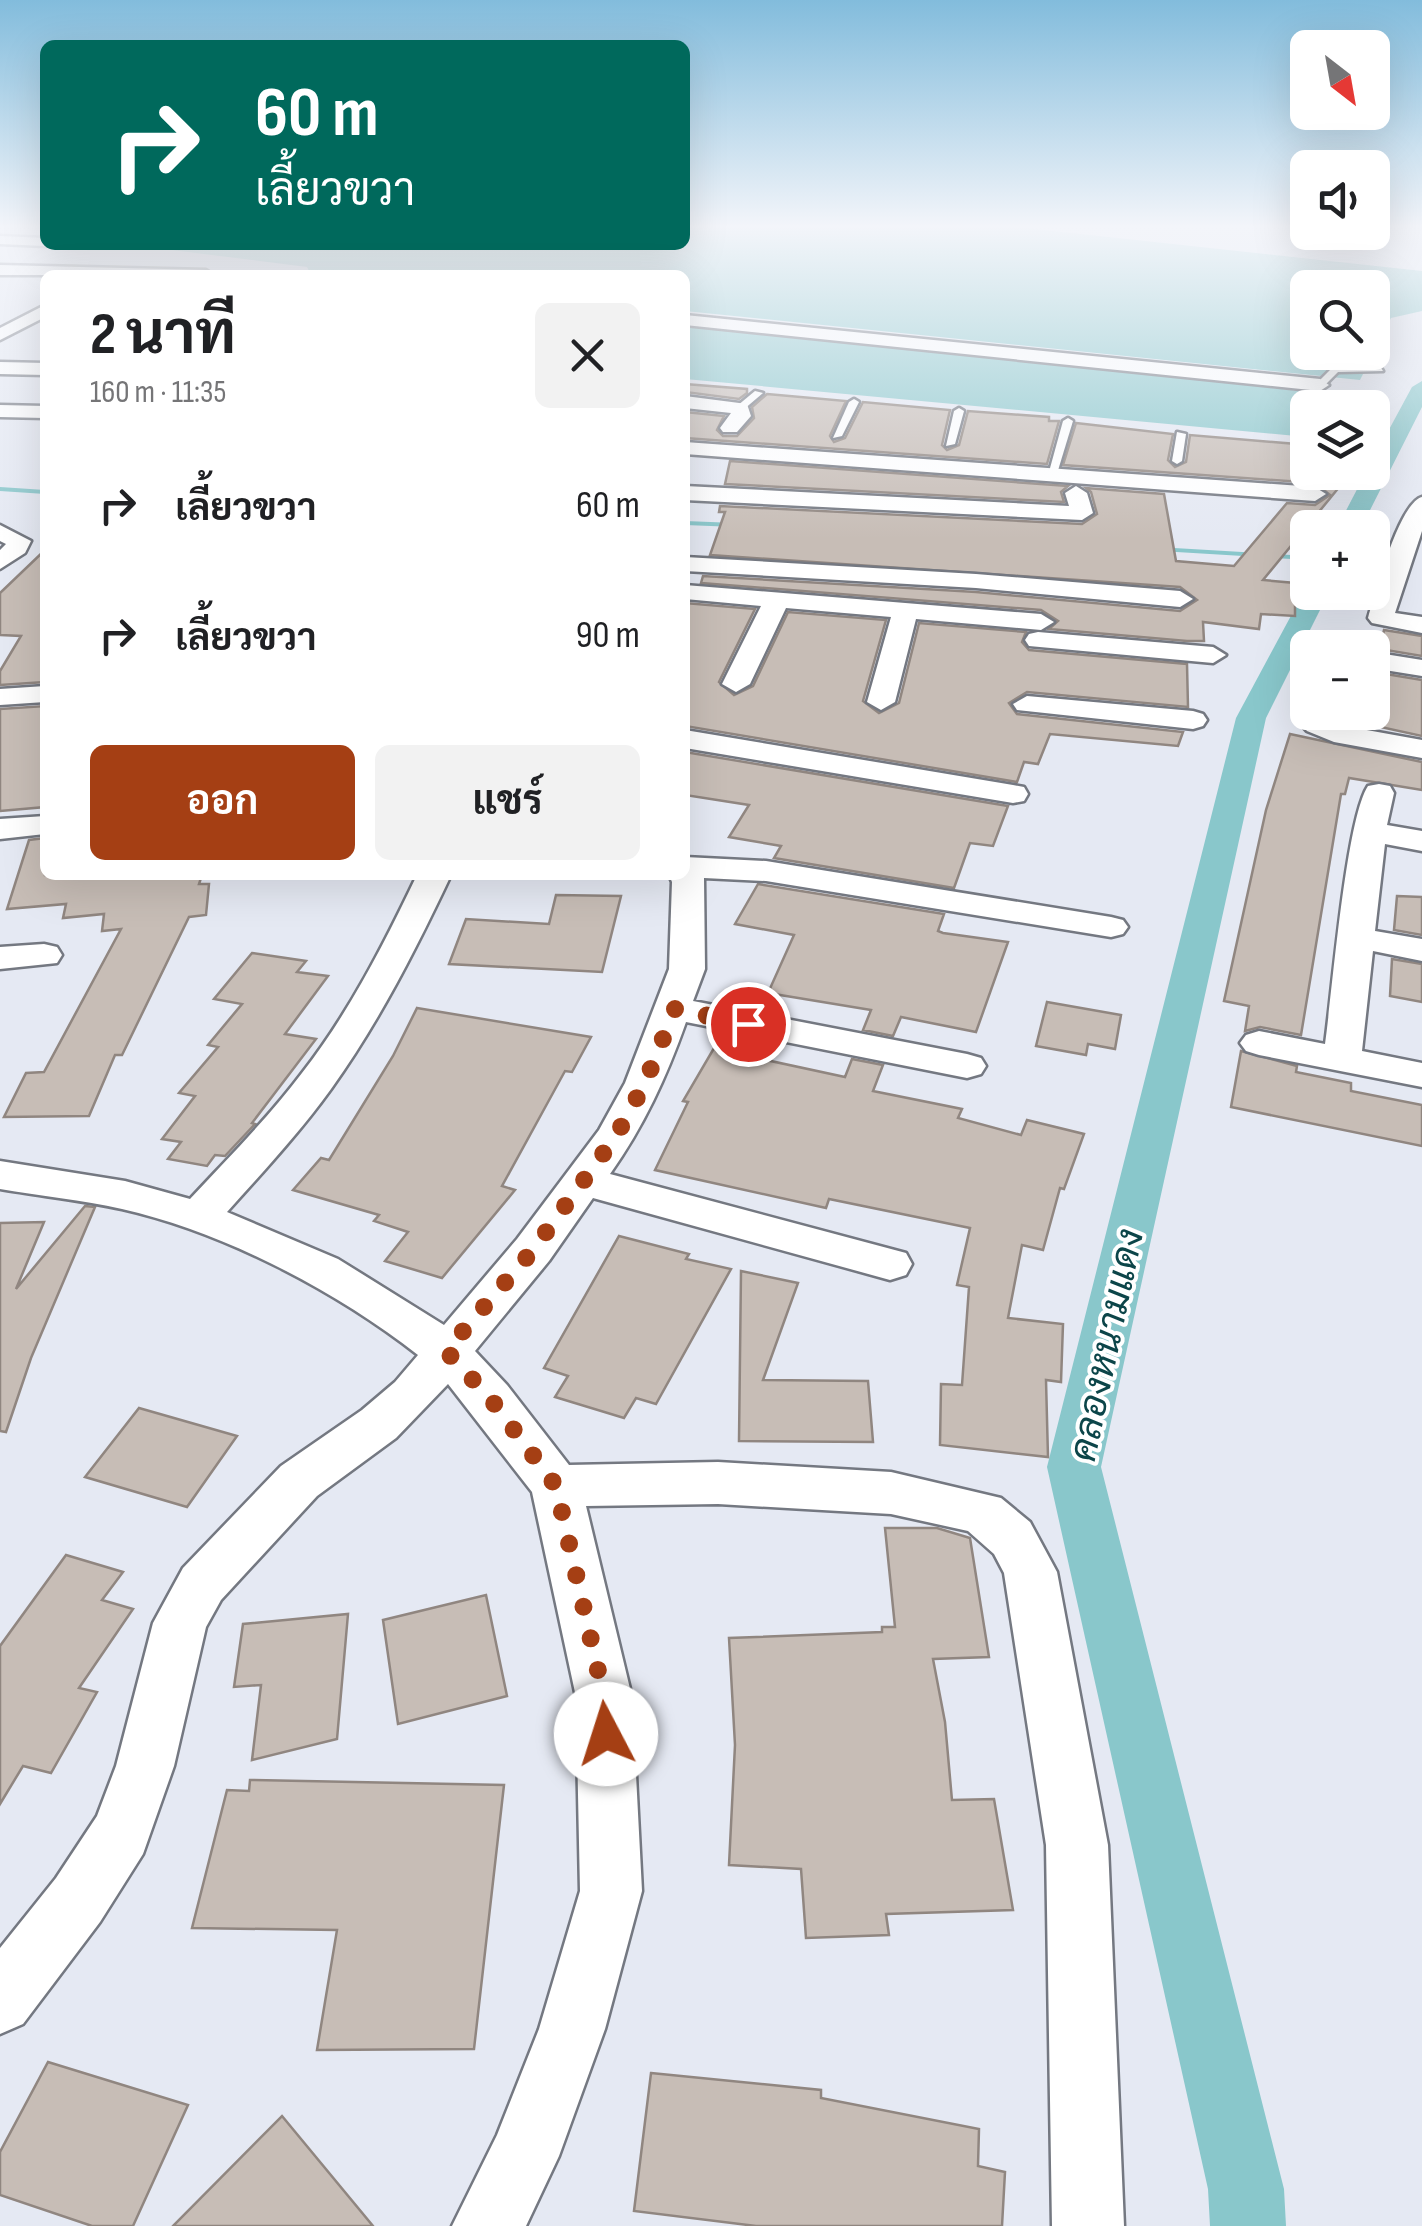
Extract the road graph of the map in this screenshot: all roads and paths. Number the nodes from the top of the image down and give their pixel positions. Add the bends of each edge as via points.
1 (791, 331) edge
2 (1, 333) edge
3 (40, 334) edge
4 (0, 368) edge
5 (40, 369) edge
6 (1336, 370) edge
7 (1320, 385) joint
8 (758, 393) dead end
9 (854, 402) dead end
10 (690, 404) edge
11 (0, 410) edge
12 (40, 412) edge
13 (959, 412) dead end
14 (735, 418) junction
15 (1068, 421) dead end
16 (690, 423) edge
17 (766, 430) dead end
18 (1181, 434) dead end
19 (837, 436) dead end
20 (950, 444) dead end
21 (691, 449) edge
22 (738, 452) junction
23 (1176, 461) dead end
24 (851, 476) dead end
25 (1051, 477) junction
26 (1076, 493) dead end
27 (1315, 494) dead end
28 (696, 495) edge
29 (846, 501) junction
30 (1422, 505) edge
31 (0, 532) edge
32 (1411, 560) edge
33 (0, 562) edge
34 (690, 564) edge
35 (1048, 587) junction
36 (690, 592) edge
37 (1180, 599) dead end
38 (777, 600) junction
39 (905, 611) junction
40 (1422, 624) edge
41 (1040, 631) junction
42 (1213, 656) dead end
43 (1390, 663) edge
44 (1422, 668) edge
45 (736, 684) dead end
46 (40, 694) edge
47 (0, 697) edge
48 (881, 702) dead end
49 (1193, 720) dead end
50 (1325, 730) edge
51 (690, 740) edge
52 (1422, 749) edge
53 (1378, 793) dead end
54 (1013, 794) dead end
55 (40, 825) edge
56 (0, 829) edge
57 (1370, 832) junction
58 (1422, 842) edge
59 (690, 870) edge
60 (432, 880) edge
61 (688, 880) edge
62 (1111, 927) dead end
63 (1356, 938) junction
64 (1422, 950) edge
65 (44, 955) dead end
66 (0, 958) edge
67 (675, 1009) junction
68 (1258, 1044) dead end
69 (1342, 1058) junction
70 (967, 1066) dead end
71 (1422, 1075) edge
72 (0, 1175) edge
73 (581, 1181) junction
74 (200, 1217) junction
75 (890, 1264) dead end
76 (446, 1351) junction
77 (556, 1486) junction
78 (0, 2001) edge
79 (488, 2226) edge
80 (1088, 2226) edge

1 - 7 street
2 - 3 street
4 - 5 street
6 - 7 lane
8 - 14 lane
9 - 19 lane
10 - 14 street
11 - 12 street
13 - 20 lane
14 - 16 street
14 - 17 street
15 - 25 lane
18 - 23 lane
21 - 22 street
22 - 25 street
22 - 28 street via 724,475
24 - 29 street
25 - 27 street
26 - 29 street via 1082,513 961,496
28 - 29 street
30 - 32 street
31 - 33 street via 19,541
32 - 40 street via 1381,618
34 - 35 street
35 - 37 street
35 - 41 street
36 - 38 street
38 - 39 street
38 - 45 street
39 - 41 street
39 - 48 street
41 - 42 street
41 - 49 street via 1025,717
43 - 44 street
46 - 47 street
50 - 52 street
51 - 54 street
53 - 57 street
55 - 56 street
57 - 58 street
57 - 63 street
59 - 62 street via 766,871
60 - 74 street via 393,962 344,1042
61 - 67 street via 688,970
63 - 64 street
63 - 69 street
65 - 66 street
67 - 70 street
67 - 73 street via 645,1083
68 - 69 street
69 - 71 street
72 - 74 street via 125,1195
73 - 75 street
73 - 76 street via 533,1250
74 - 76 street via 322,1270
76 - 77 street
76 - 78 street via 412,1395 299,1481 202,1584 180,1623 121,1833
77 - 79 street via 604,1697 611,1891 572,2030 524,2156
77 - 80 street via 718,1483 891,1492 983,1513 1012,1538 1030,1572 1077,1845

